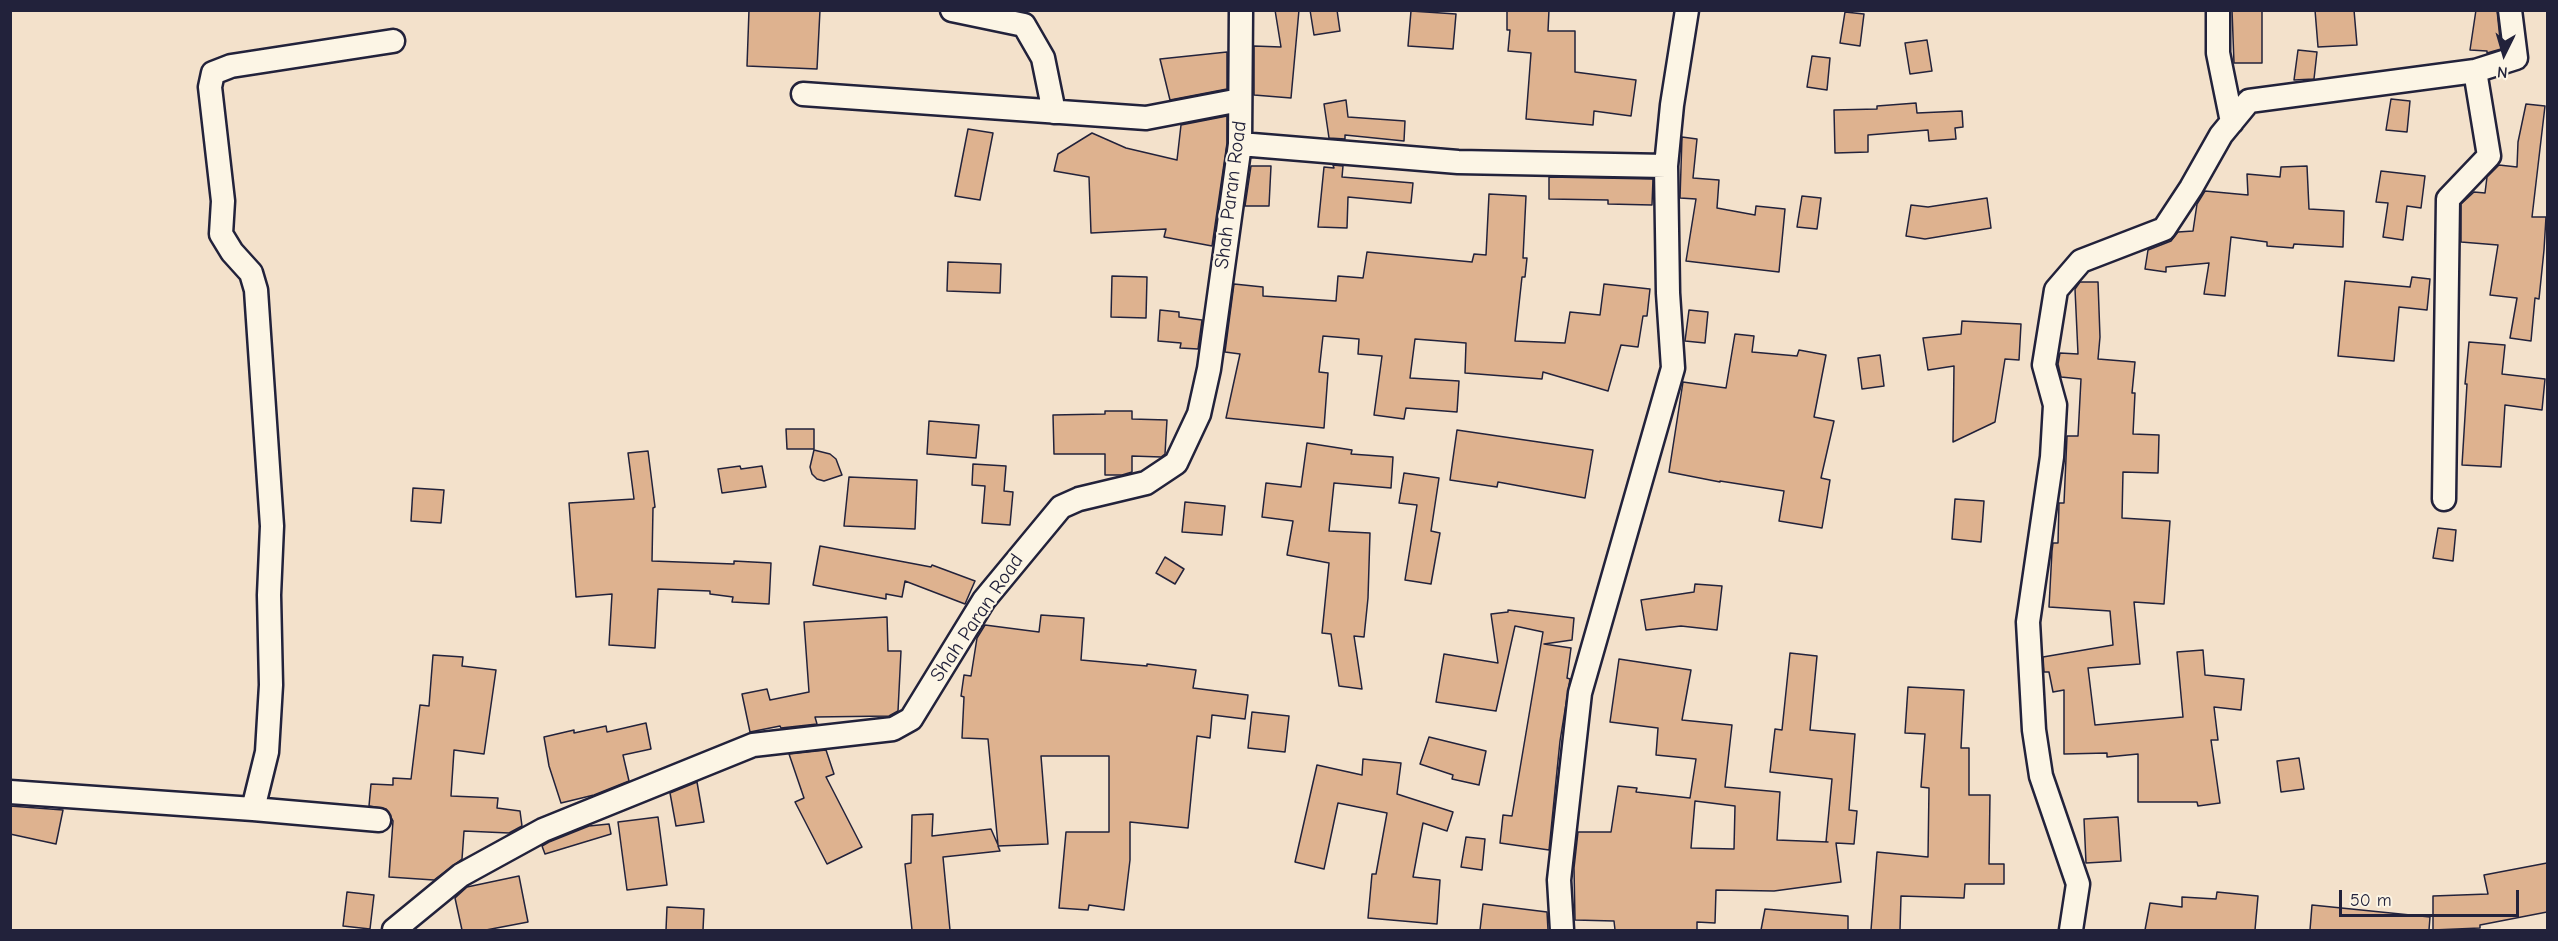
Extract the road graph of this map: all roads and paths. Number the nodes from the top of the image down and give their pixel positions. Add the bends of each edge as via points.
1 (952, 10) edge
2 (1241, 10) edge
3 (1687, 10) edge
4 (2218, 10) edge
5 (2510, 10) edge
6 (393, 41) dead end
7 (2475, 71) junction
8 (802, 94) dead end
9 (1240, 100) junction
10 (1054, 112) junction
11 (2232, 122) junction
12 (1240, 144) junction
13 (1666, 166) junction
14 (2444, 500) dead end
15 (10, 792) edge
16 (253, 809) junction
17 (379, 820) dead end
18 (394, 930) edge
19 (1562, 930) edge
20 (2071, 930) edge

1 - 10 street via 1024,26 1043,58
2 - 9 street, Shah Paran Road
3 - 13 street
4 - 11 street via 2218,53
5 - 7 street via 2516,58
6 - 16 street via 231,66 213,73 210,87 223,201 221,234 251,273 256,291 272,526 267,752
7 - 11 street via 2249,101
7 - 14 street via 2489,156 2448,199
8 - 10 street
9 - 10 street via 1146,118
9 - 12 street, Shah Paran Road
11 - 20 street via 2164,229 2081,261 2056,290 2044,365 2055,405 2052,457 2028,622 2034,730 2041,776 2078,884
12 - 13 street via 1458,162
12 - 18 street, Shah Paran Road via 1200,414 1176,463 1146,483 1061,507 984,600 911,719 893,729 753,745 543,830 461,874
13 - 19 street via 1673,368 1580,693 1559,880
15 - 16 street
16 - 17 street

